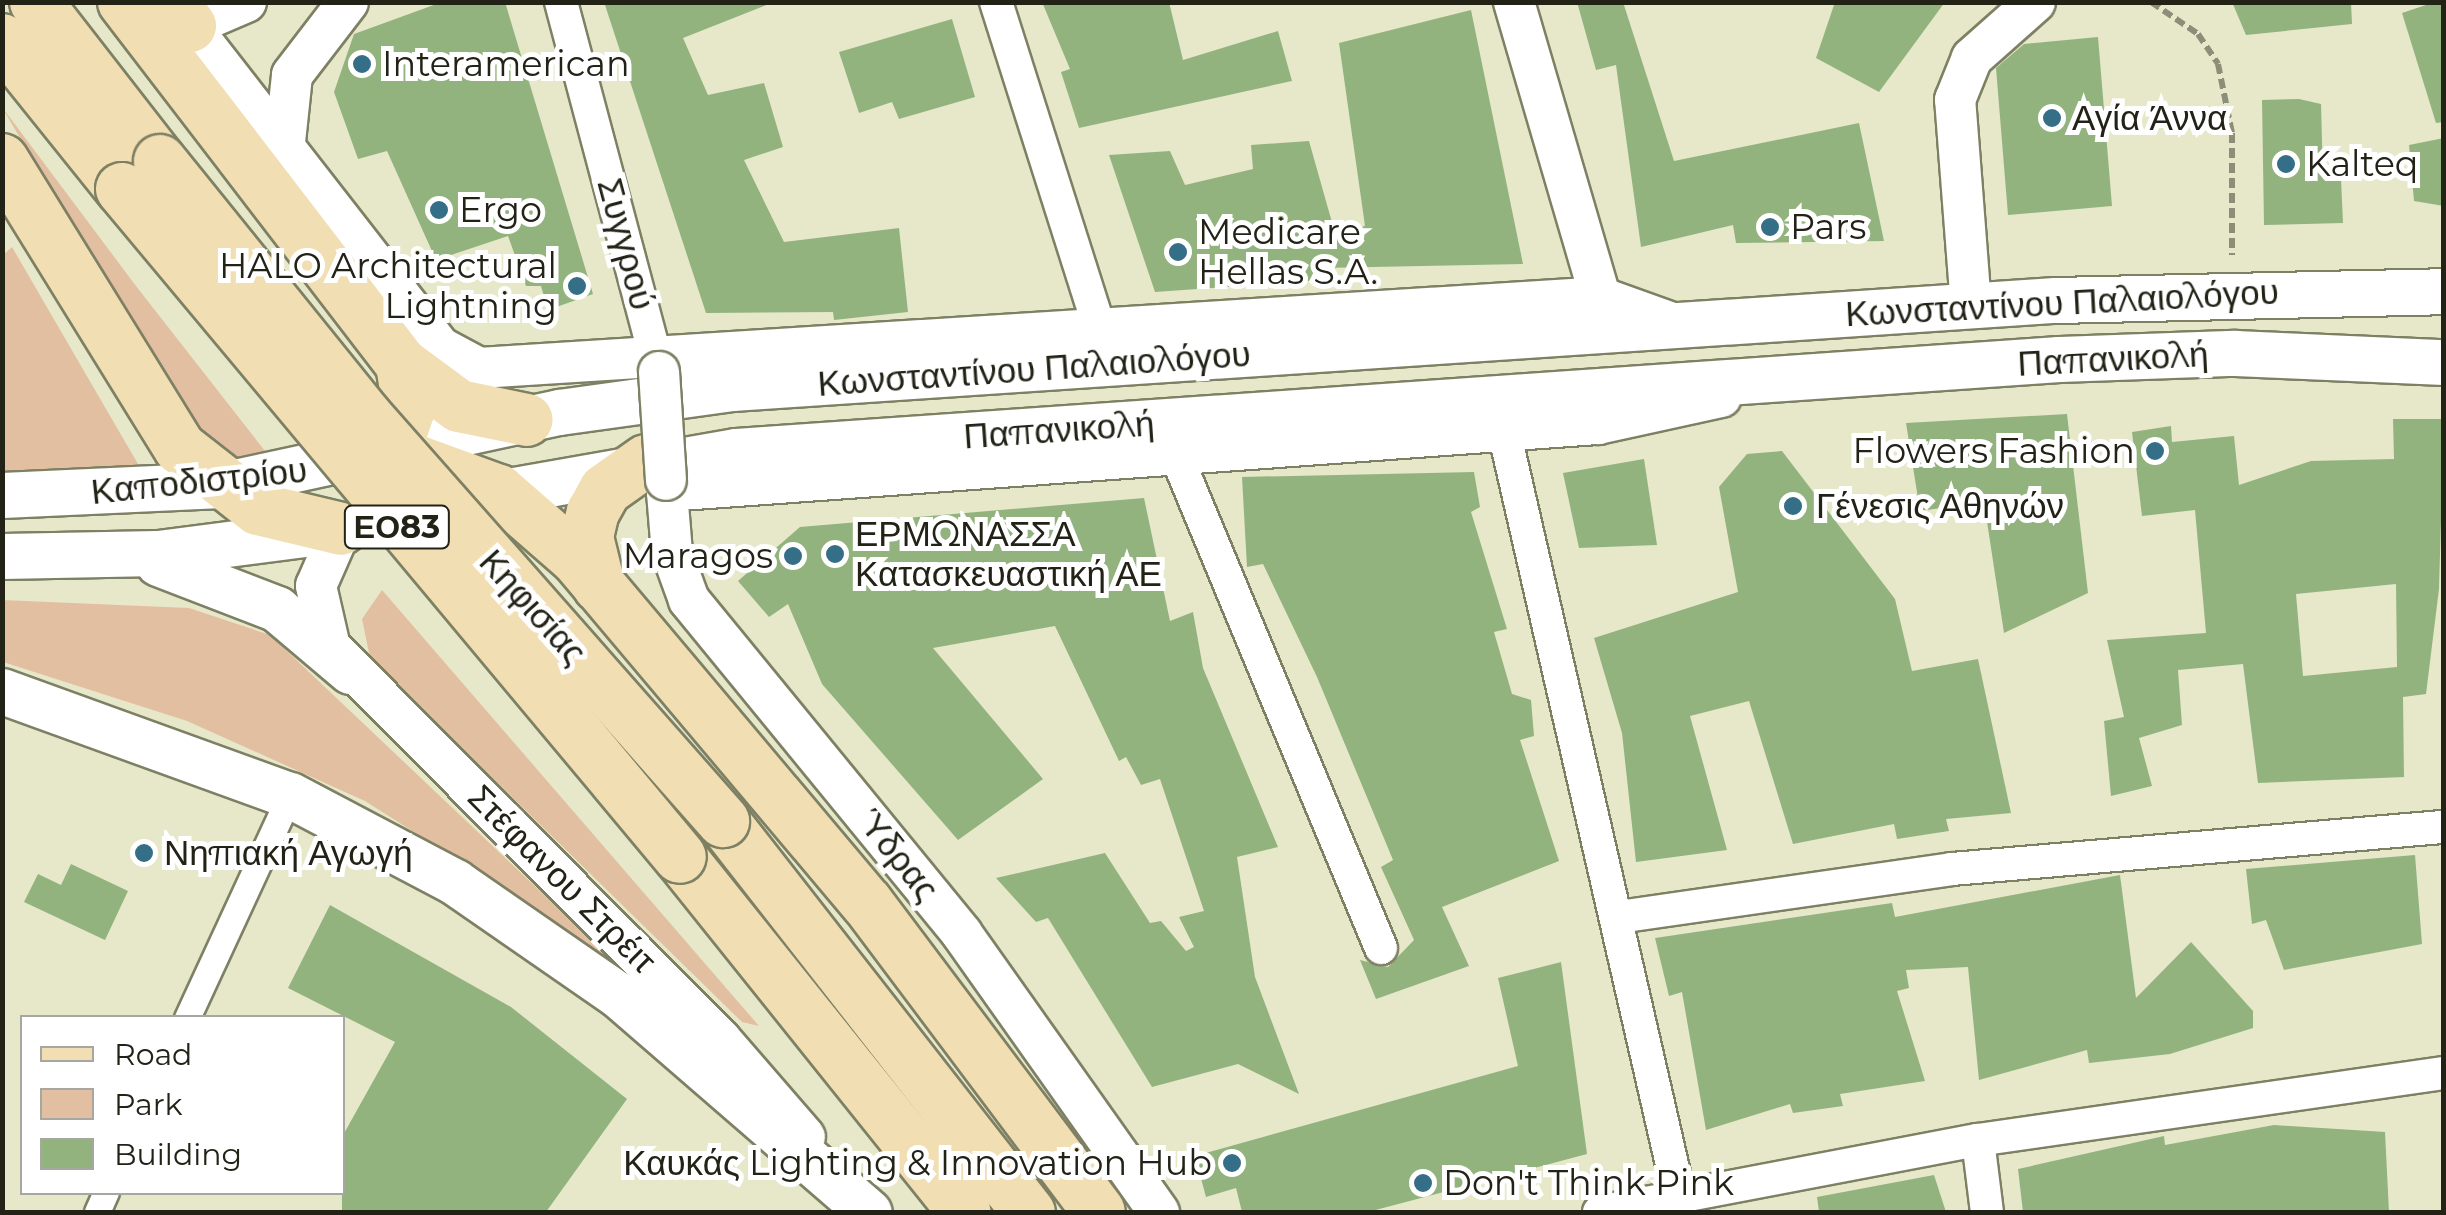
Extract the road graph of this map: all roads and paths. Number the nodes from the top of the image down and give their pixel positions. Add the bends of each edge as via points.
1 (36, 2) edge
2 (124, 2) edge
3 (246, 2) edge
4 (348, 2) edge
5 (561, 2) edge
6 (996, 2) edge
7 (1514, 2) edge
8 (2035, 2) edge
9 (2151, 2) edge
10 (181, 14) edge
11 (2, 40) edge
12 (285, 142) junction
13 (2, 160) edge
14 (141, 175) junction
15 (2444, 291) edge
16 (2233, 292) junction
17 (1600, 297) junction
18 (1971, 306) junction
19 (1680, 326) junction
20 (1100, 330) junction
21 (2444, 362) edge
22 (402, 364) junction
23 (657, 365) junction
24 (1783, 382) junction
25 (527, 420) junction
26 (1504, 431) junction
27 (394, 453) junction
28 (1176, 454) junction
29 (660, 477) junction
30 (222, 485) junction
31 (499, 491) junction
32 (2, 494) edge
33 (341, 529) junction
34 (2, 556) edge
35 (96, 557) junction
36 (600, 586) junction
37 (350, 671) junction
38 (2, 690) edge
39 (290, 794) junction
40 (2444, 827) edge
41 (1618, 917) junction
42 (1381, 948) dead end
43 (187, 1015) edge
44 (2444, 1073) edge
45 (1978, 1140) junction
46 (1679, 1195) junction
47 (869, 1212) edge
48 (964, 1212) edge
49 (1029, 1212) edge
50 (1099, 1212) edge
51 (1158, 1212) edge
52 (1599, 1212) edge
53 (1988, 1212) edge

1 - 14 main road, Κηφισίας / ΕΟ83
2 - 22 main road
3 - 10 street
4 - 12 street via 292,75
5 - 23 street, Συγγρού
6 - 20 street
7 - 17 street
8 - 18 street via 1972,58 1955,100
9 - 16 path via 2198,34 2229,98
10 - 12 street
11 - 14 main road, Κηφισίας / ΕΟ83
12 - 23 street, Κωνσταντίνου Παλαιολόγου via 458,362 505,369
13 - 30 main road via 163,427
14 - 48 main road, Κηφισίας / ΕΟ83, bridge
14 - 49 main road, Κηφισίας / ΕΟ83, bridge via 364,414 723,821
15 - 16 main road, Κωνσταντίνου Παλαιολόγου
16 - 18 main road, Κωνσταντίνου Παλαιολόγου
17 - 19 street, Κωνσταντίνου Παλαιολόγου
17 - 20 street, Κωνσταντίνου Παλαιολόγου
18 - 19 main road, Κωνσταντίνου Παλαιολόγου
19 - 25 main road, Κωνσταντίνου Παλαιολόγου via 732,388
20 - 23 street, Κωνσταντίνου Παλαιολόγου
21 - 24 main road, Παπανικολή via 2235,353
22 - 25 main road via 458,406
22 - 27 main road via 409,410
23 - 29 street, Συγγρού, bridge
24 - 26 street, Παπανικολή via 1598,424
24 - 29 main road, Παπανικολή
25 - 27 main road, Κωνσταντίνου Παλαιολόγου
26 - 28 street, Παπανικολή
26 - 41 street
27 - 30 main road, Καποδιστρίου
27 - 31 main road
27 - 33 main road
28 - 29 street, Παπανικολή
28 - 42 street
29 - 31 main road, Παπανικολή
29 - 36 main road via 605,490 593,512 590,562
29 - 51 street, Ύδρας via 672,553 689,600 962,934
30 - 32 main road, Καποδιστρίου
30 - 33 main road via 258,509
31 - 33 main road, Παπανικολή
31 - 36 main road
33 - 35 main road, Καποδιστρίου
33 - 37 street, Στέφανου Στρέιτ via 324,556 317,602 330,647
34 - 35 main road, Καποδιστρίου
35 - 37 main road via 190,570 235,586 316,637
36 - 50 main road via 867,903
37 - 47 street, Στέφανου Στρέιτ via 721,1040
38 - 39 main road
39 - 43 street
39 - 47 main road via 456,882 617,994
40 - 41 street via 1952,869
41 - 46 street
44 - 45 street
45 - 46 street
45 - 53 street
46 - 52 street

